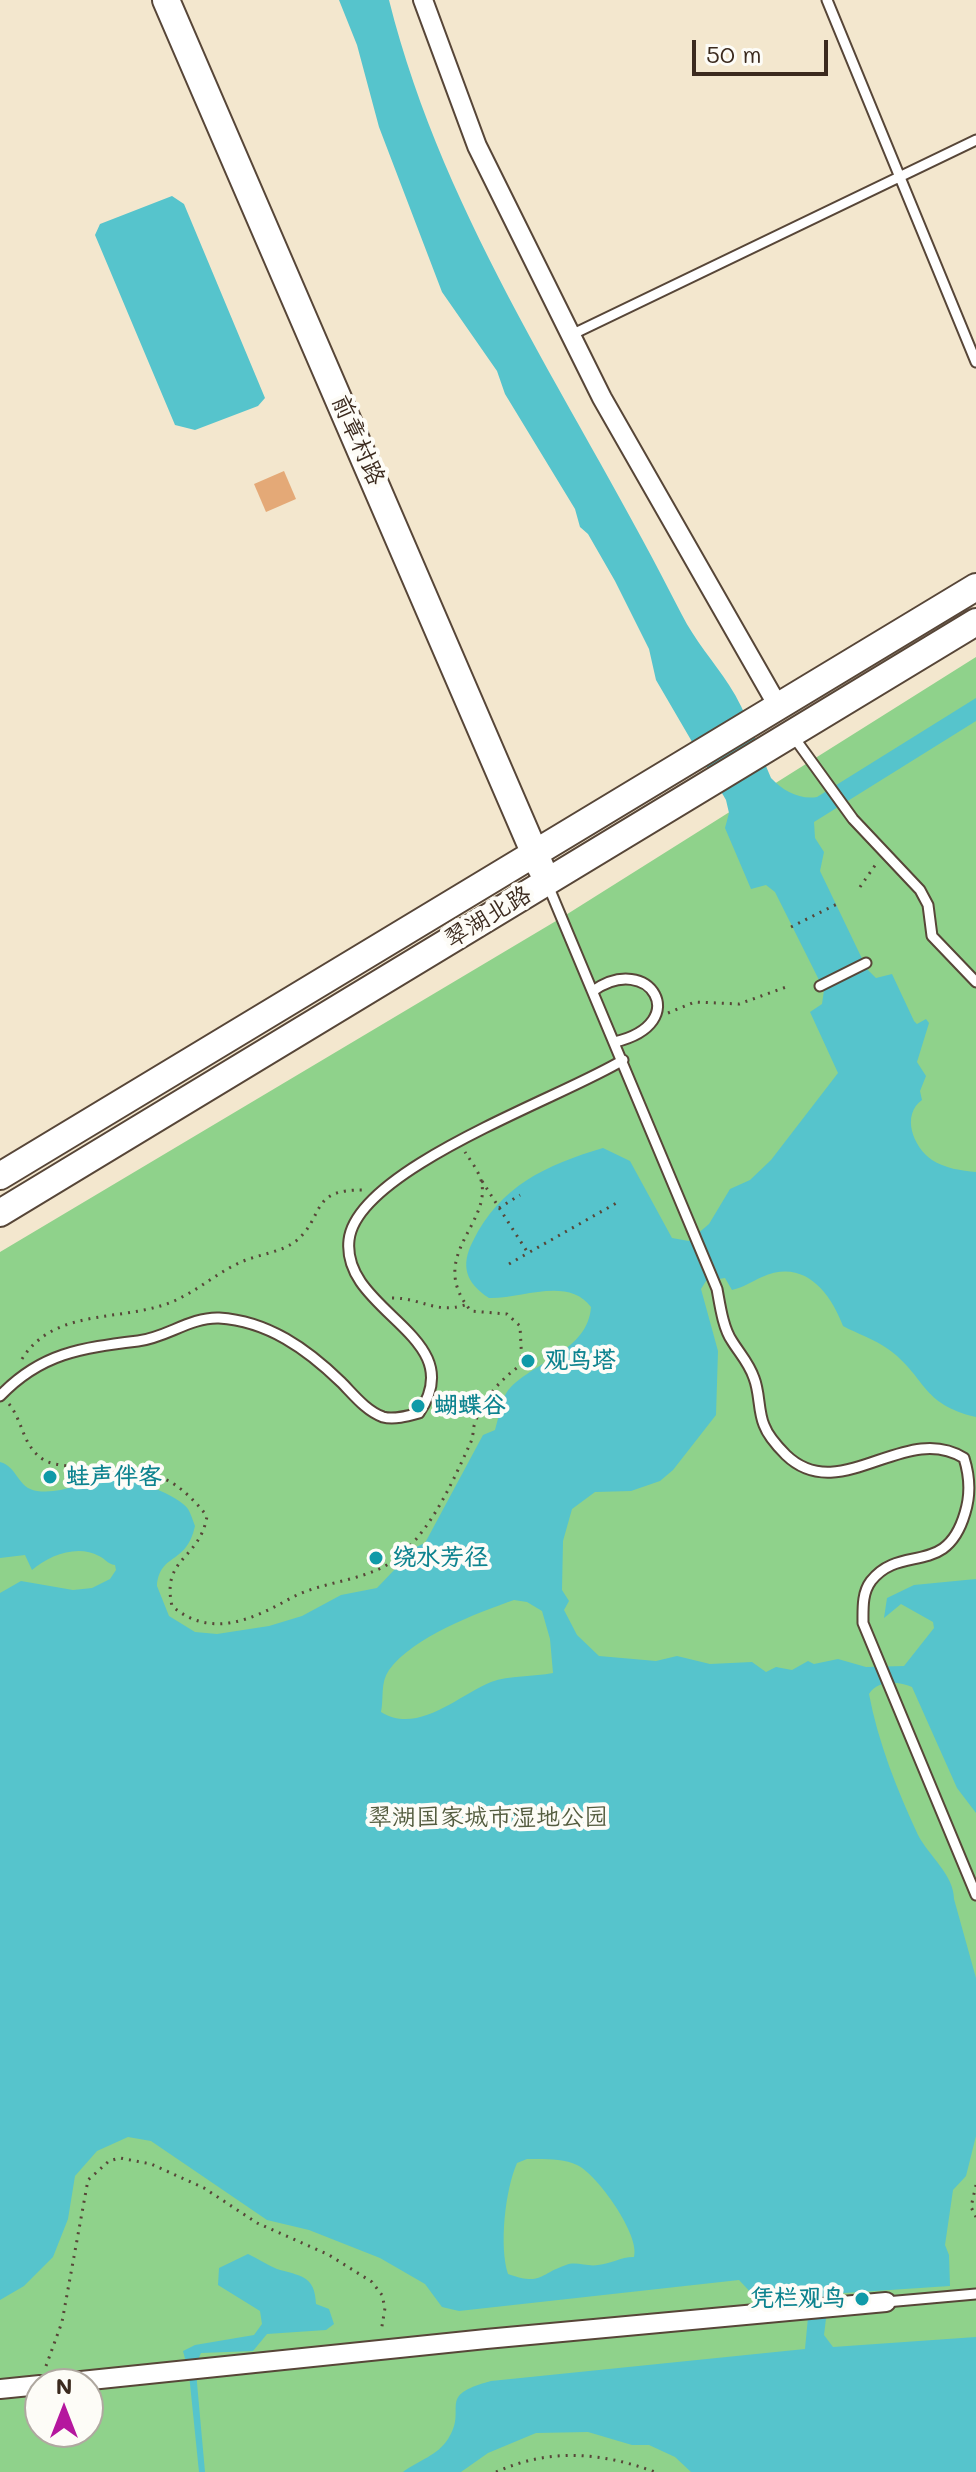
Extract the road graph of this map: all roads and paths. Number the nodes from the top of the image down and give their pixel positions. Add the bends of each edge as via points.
1 (166, 0) edge
2 (423, 0) edge
3 (827, 0) edge
4 (976, 140) edge
5 (900, 176) junction
6 (571, 335) junction
7 (976, 362) edge
8 (976, 587) edge
9 (976, 622) edge
10 (778, 706) junction
11 (792, 734) junction
12 (534, 851) junction
13 (883, 852) junction
14 (547, 882) junction
15 (860, 887) dead end
16 (837, 904) dead end
17 (791, 927) dead end
18 (866, 963) dead end
19 (976, 982) edge
20 (789, 986) dead end
21 (820, 986) dead end
22 (593, 991) junction
23 (657, 1015) junction
24 (615, 1042) junction
25 (623, 1060) junction
26 (457, 1141) junction
27 (0, 1176) edge
28 (482, 1181) junction
29 (383, 1192) junction
30 (520, 1195) dead end
31 (620, 1201) dead end
32 (499, 1208) junction
33 (0, 1213) edge
34 (528, 1253) junction
35 (509, 1264) dead end
36 (377, 1301) junction
37 (466, 1304) junction
38 (11, 1385) junction
39 (0, 1396) edge
40 (976, 1895) edge
41 (976, 2185) edge
42 (976, 2217) edge
43 (976, 2294) edge
44 (886, 2302) joint
45 (377, 2351) junction
46 (47, 2368) edge
47 (104, 2374) edge
48 (24, 2384) edge
49 (0, 2389) edge
50 (496, 2472) edge
51 (655, 2472) edge

1 - 12 street, 前章村路
2 - 6 street via 477,146
3 - 5 lane
4 - 5 lane
5 - 6 lane
5 - 7 lane
6 - 10 street
8 - 10 street, 翠湖北路
9 - 11 street, 翠湖北路
10 - 12 street, 翠湖北路
11 - 13 lane via 821,779
11 - 14 street, 翠湖北路
12 - 14 street, 前章村路
12 - 27 street, 翠湖北路
13 - 15 path
13 - 19 lane via 925,898 929,926 939,945
14 - 22 lane
14 - 33 street, 翠湖北路
16 - 17 path
18 - 21 lane
20 - 23 path via 739,1004 695,1002
22 - 23 lane via 614,979 634,979 652,990
22 - 24 lane
23 - 24 lane via 650,1028
24 - 25 lane
25 - 26 lane via 592,1080
25 - 40 lane via 717,1289 730,1339 755,1381 764,1426 781,1449 804,1470 829,1474 917,1448 938,1447 964,1458 970,1485 955,1539 945,1550 882,1572 872,1581 864,1596 863,1623
26 - 28 path
26 - 29 lane
28 - 32 path
28 - 37 path via 479,1206 456,1257 458,1286
29 - 36 lane via 352,1227 348,1243 356,1279
29 - 38 path via 330,1195 293,1243 237,1264 166,1305 55,1330 25,1353
30 - 32 path
31 - 34 path
32 - 34 path
34 - 35 path
36 - 37 path via 410,1298 437,1309
36 - 38 lane via 418,1340 426,1357 432,1388 419,1413 403,1418 383,1417 365,1406 295,1342 218,1318 141,1341 59,1354
37 - 39 path via 471,1311 507,1314 514,1320 522,1332 522,1364 500,1380 484,1403 459,1467 417,1538 385,1567 316,1587 237,1621 197,1623 172,1606 171,1572 204,1534 207,1516 196,1503 166,1479 142,1471 46,1462 22,1437 14,1411
38 - 39 lane
41 - 42 path via 971,2207
43 - 44 lane
44 - 45 street
45 - 46 path via 385,2308 372,2282 329,2255 257,2223 204,2188 151,2164 120,2158 102,2165 88,2180 62,2322
45 - 47 street
48 - 49 street
50 - 51 path via 525,2459 575,2454

